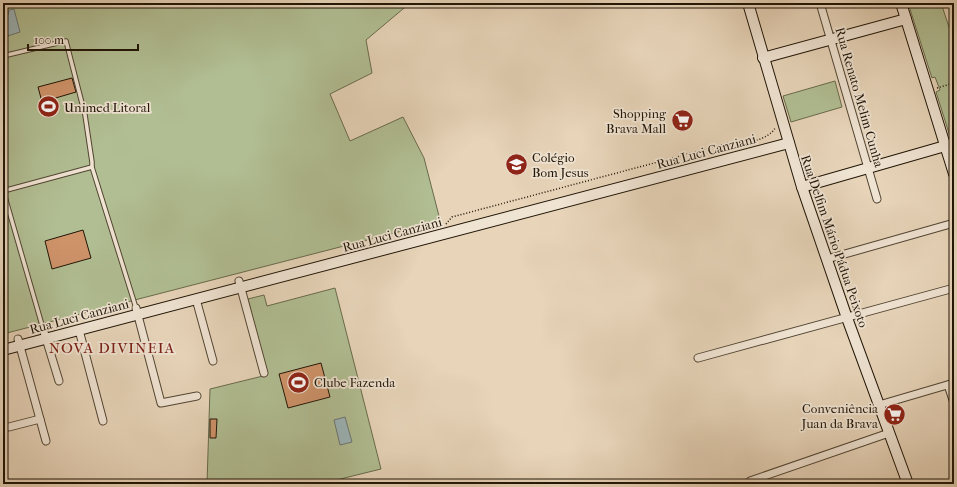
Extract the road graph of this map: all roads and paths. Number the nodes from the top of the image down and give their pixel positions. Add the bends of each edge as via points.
1 (748, 3) edge
2 (820, 3) edge
3 (900, 3) edge
4 (906, 19) junction
5 (831, 40) junction
6 (3, 56) edge
7 (763, 58) junction
8 (954, 83) edge
9 (933, 89) dead end
10 (775, 122) dead end
11 (788, 140) junction
12 (945, 146) junction
13 (92, 167) junction
14 (868, 168) junction
15 (954, 174) edge
16 (802, 187) junction
17 (3, 191) edge
18 (877, 198) dead end
19 (954, 223) edge
20 (443, 227) junction
21 (827, 259) junction
22 (240, 284) junction
23 (954, 288) edge
24 (196, 299) junction
25 (137, 311) junction
26 (847, 318) junction
27 (79, 330) junction
28 (45, 335) junction
29 (19, 342) junction
30 (3, 343) edge
31 (3, 350) edge
32 (698, 358) dead end
33 (213, 361) dead end
34 (264, 373) dead end
35 (59, 381) dead end
36 (951, 384) edge
37 (197, 396) dead end
38 (954, 404) edge
39 (879, 405) junction
40 (40, 419) junction
41 (103, 421) dead end
42 (9, 427) dead end
43 (889, 433) junction
44 (46, 441) dead end
45 (751, 482) edge
46 (908, 484) edge

1 - 7 main road, Rua Delfim Mário Pádua Peixoto
2 - 5 street, Rua Renato Melim Cunha
3 - 4 main road
4 - 5 main road
4 - 12 main road
5 - 7 main road
5 - 14 street, Rua Renato Melim Cunha
6 - 13 lane via 66,41 85,115
7 - 11 main road, Rua Delfim Mário Pádua Peixoto
8 - 9 path
10 - 20 path via 775,128 768,136 452,217
11 - 16 main road, Rua Delfim Mário Pádua Peixoto
11 - 20 main road, Rua Luci Canziani
11 - 22 main road, Rua Luci Canziani
12 - 14 main road
12 - 15 main road
13 - 17 lane
13 - 25 lane
14 - 16 main road
14 - 18 street, Rua Renato Melim Cunha
16 - 21 main road, Rua Delfim Mário Pádua Peixoto
17 - 28 lane
19 - 21 street
20 - 22 main road, Rua Luci Canziani
21 - 26 main road, Rua Delfim Mário Pádua Peixoto
22 - 24 main road, Rua Luci Canziani
22 - 25 main road, Rua Luci Canziani
22 - 34 street
23 - 26 street
24 - 25 main road, Rua Luci Canziani
24 - 33 street
25 - 27 main road, Rua Luci Canziani
25 - 28 main road, Rua Luci Canziani
25 - 37 street via 161,403
26 - 32 street
26 - 39 main road, Rua Delfim Mário Pádua Peixoto
27 - 28 main road, Rua Luci Canziani
27 - 41 street
28 - 29 main road, Rua Luci Canziani
28 - 35 street
29 - 30 main road, Rua Luci Canziani
29 - 31 main road, Rua Luci Canziani
29 - 40 street
36 - 38 street
36 - 39 street
39 - 43 main road, Rua Delfim Mário Pádua Peixoto
40 - 42 street
40 - 44 street
43 - 45 street
43 - 46 main road, Rua Delfim Mário Pádua Peixoto

